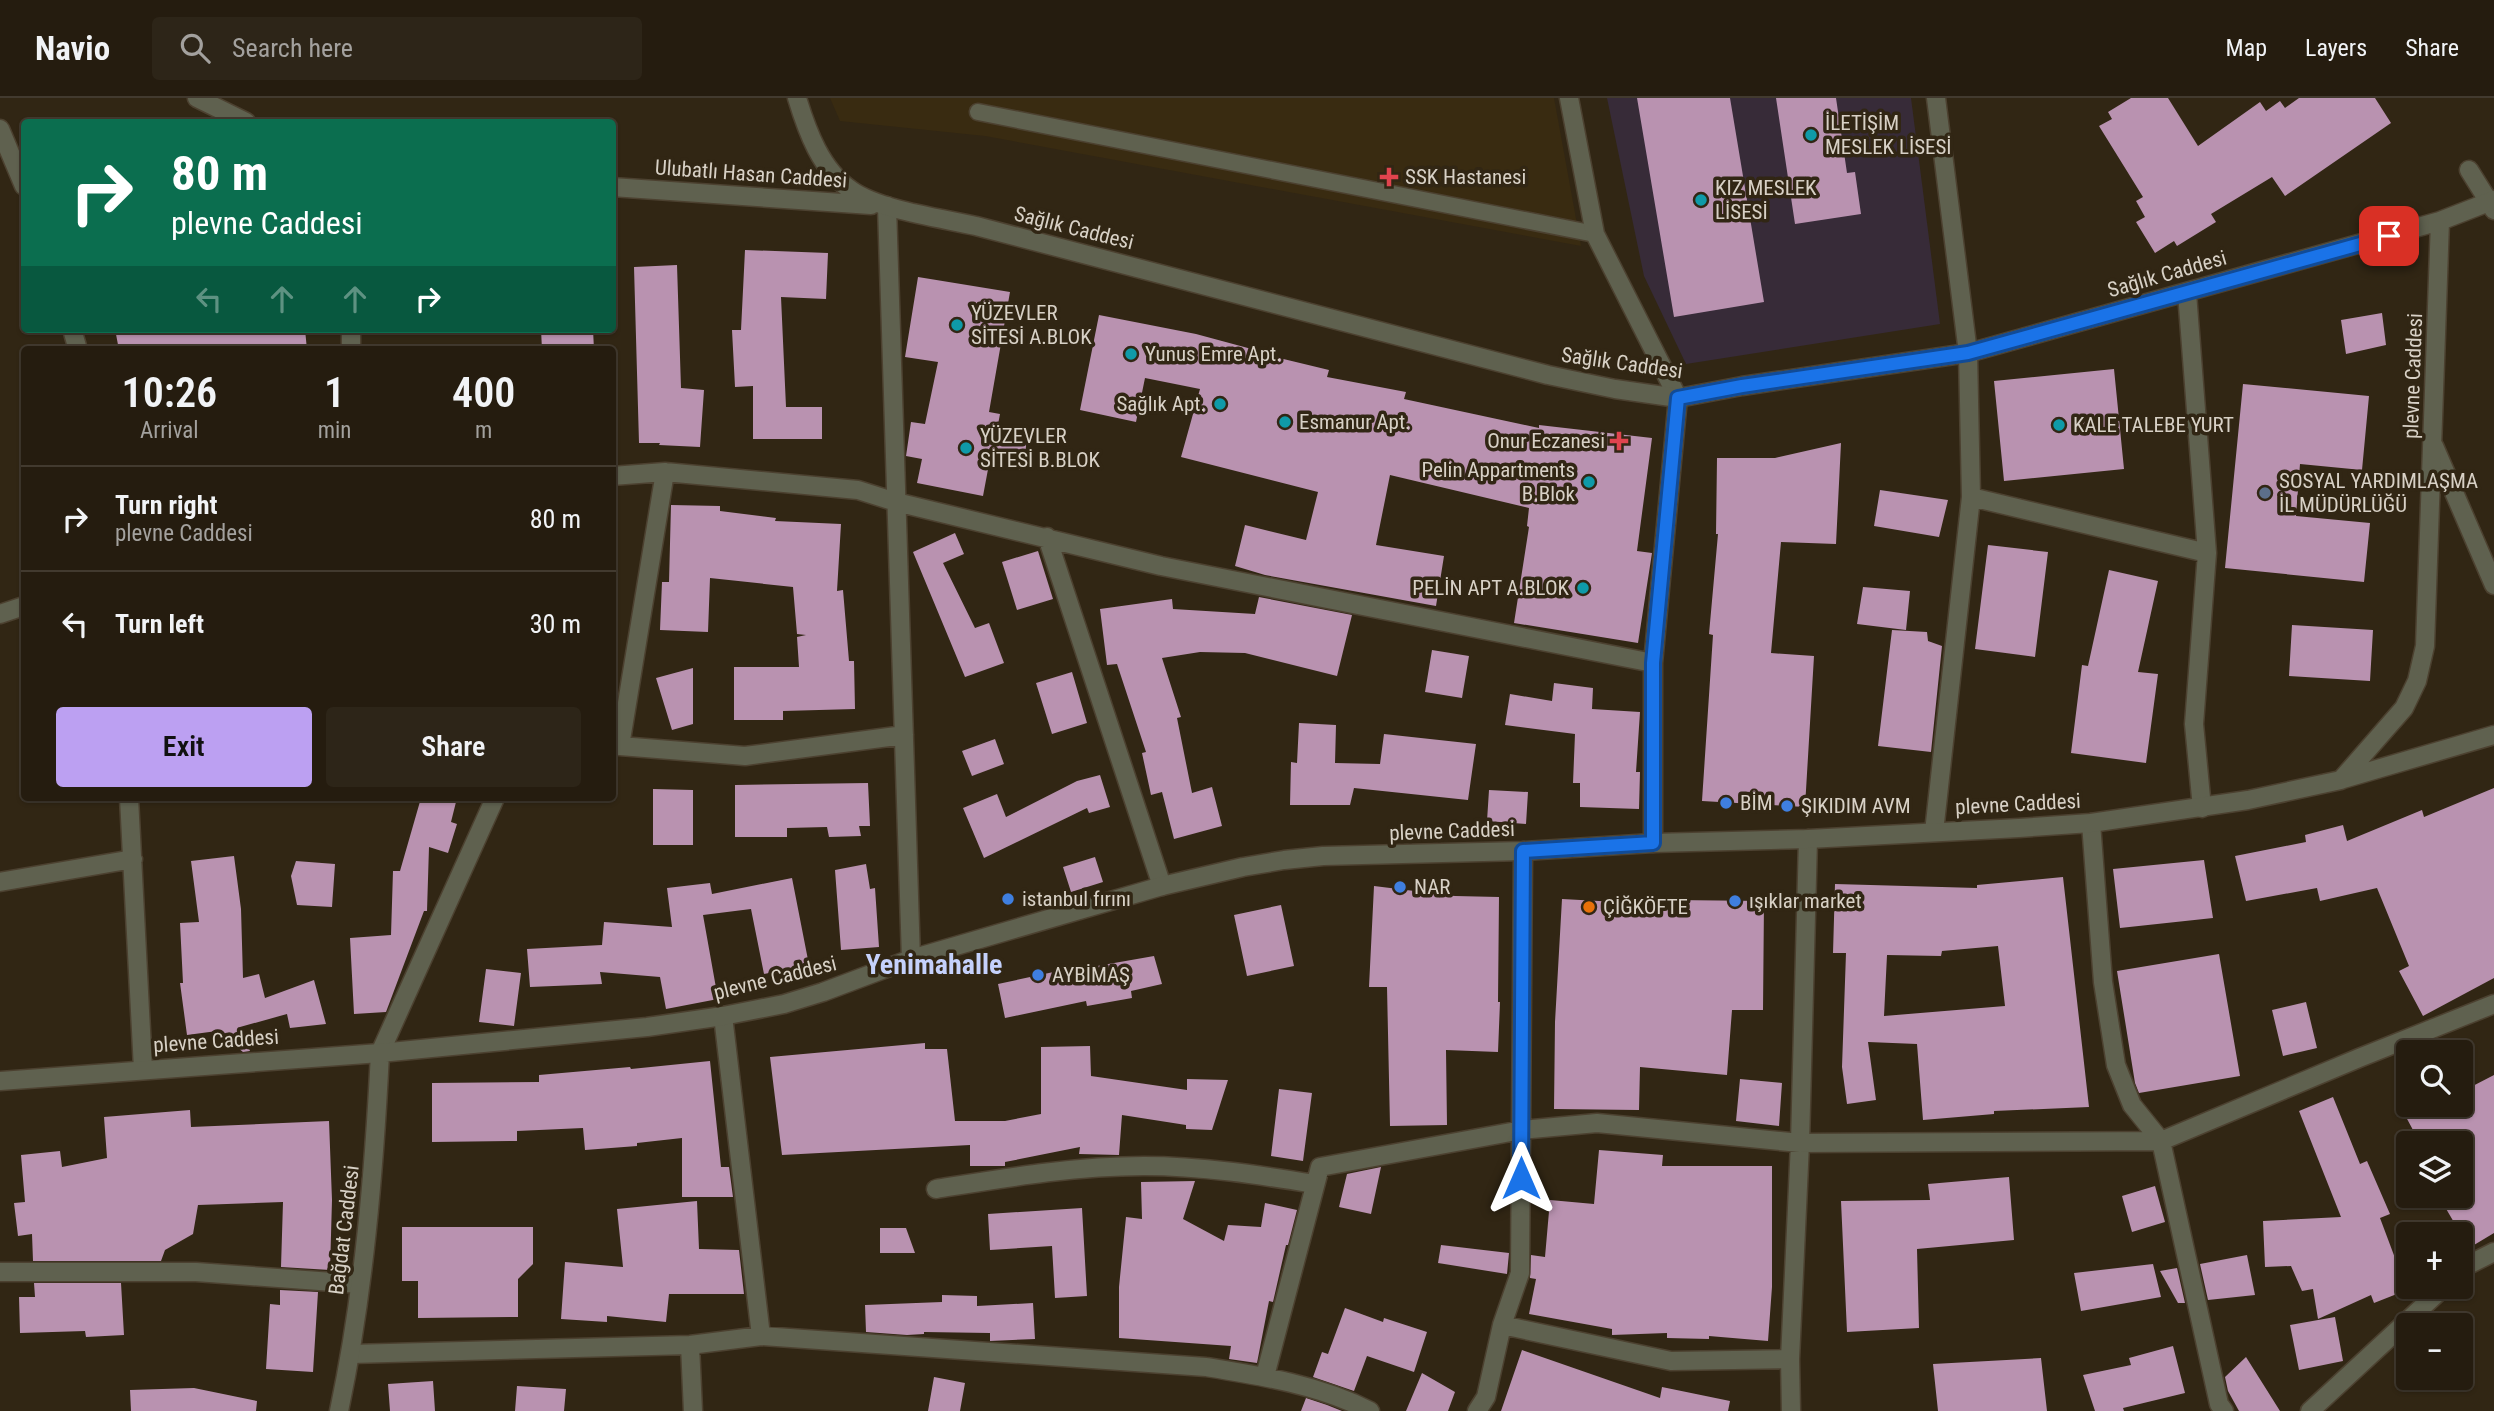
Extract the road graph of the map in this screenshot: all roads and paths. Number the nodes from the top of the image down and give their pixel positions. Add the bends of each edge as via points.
1 (197, 98) edge
2 (797, 98) edge
3 (1569, 98) edge
4 (1936, 98) edge
5 (978, 112) dead end
6 (240, 119) edge
7 (0, 129) edge
8 (2469, 170) dead end
9 (21, 179) edge
10 (616, 187) edge
11 (2492, 204) edge
12 (887, 206) junction
13 (2440, 221) junction
14 (1595, 234) junction
15 (2187, 293) junction
16 (1968, 353) junction
17 (1678, 398) junction
18 (2434, 446) junction
19 (666, 472) junction
20 (616, 477) edge
21 (1971, 497) junction
22 (896, 502) junction
23 (1047, 537) junction
24 (2207, 553) junction
25 (2494, 585) edge
26 (21, 607) edge
27 (0, 614) edge
28 (1653, 663) junction
29 (904, 735) junction
30 (2494, 735) edge
31 (616, 744) edge
32 (2341, 780) junction
33 (129, 801) edge
34 (494, 801) edge
35 (2202, 808) junction
36 (2091, 823) junction
37 (1934, 832) junction
38 (1808, 839) junction
39 (1653, 843) junction
40 (1523, 851) junction
41 (133, 859) junction
42 (0, 882) edge
43 (1162, 886) junction
44 (911, 959) junction
45 (2494, 1004) edge
46 (723, 1016) junction
47 (380, 1053) junction
48 (143, 1069) junction
49 (0, 1081) edge
50 (1522, 1130) junction
51 (2161, 1141) junction
52 (1800, 1143) junction
53 (1315, 1184) junction
54 (936, 1189) dead end
55 (2494, 1252) edge
56 (2473, 1262) edge
57 (0, 1272) edge
58 (360, 1284) junction
59 (2431, 1299) edge
60 (1502, 1325) junction
61 (761, 1336) junction
62 (690, 1345) junction
63 (351, 1354) junction
64 (1790, 1359) junction
65 (1265, 1376) junction
66 (339, 1411) edge
67 (693, 1411) edge
68 (1370, 1411) edge
69 (1477, 1411) edge
70 (1791, 1411) edge
71 (2224, 1411) edge
72 (2310, 1411) edge

1 - 6 street
2 - 12 street, Sağlık Caddesi via 827,167 851,191
3 - 14 street
4 - 16 street
5 - 14 lane
7 - 9 street
8 - 11 street
10 - 12 street, Ulubatlı Hasan Caddesi
11 - 13 street, Sağlık Caddesi
12 - 17 street, Sağlık Caddesi via 1548,375
12 - 22 street
13 - 15 street, Sağlık Caddesi
13 - 18 street, plevne Caddesi
14 - 17 street
15 - 16 street, Sağlık Caddesi
15 - 24 street
16 - 17 street, Sağlık Caddesi
16 - 21 street
17 - 28 street
18 - 25 street
18 - 32 street, plevne Caddesi via 2425,646 2417,681 2404,708
19 - 20 street
19 - 22 street via 858,490
19 - 31 street
21 - 24 street
21 - 37 street
22 - 23 street
22 - 29 street
23 - 28 street via 1161,566
23 - 43 street
24 - 35 street via 2194,724
26 - 27 street
28 - 39 street
29 - 31 street via 745,756
29 - 44 street
30 - 32 street
32 - 35 street, plevne Caddesi
33 - 41 street
34 - 47 street
35 - 36 street, plevne Caddesi
36 - 37 street, plevne Caddesi
36 - 51 street via 2116,1065 2132,1105
37 - 38 street, plevne Caddesi
38 - 39 street, plevne Caddesi
38 - 52 street
39 - 40 street, plevne Caddesi
40 - 43 street, plevne Caddesi via 1322,856 1243,867
40 - 50 street
41 - 42 street
41 - 48 street
43 - 44 street, plevne Caddesi
44 - 46 street, plevne Caddesi via 784,1004
45 - 51 street
46 - 47 street, plevne Caddesi
46 - 61 street
47 - 48 street, plevne Caddesi
47 - 58 street, Bağdat Caddesi via 375,1165
48 - 49 street, plevne Caddesi
50 - 52 street via 1597,1123
50 - 53 street via 1320,1167
50 - 60 street via 1520,1273
51 - 52 street
51 - 71 street
52 - 64 street
53 - 54 street via 1231,1171 1144,1166 1032,1174
53 - 65 street
55 - 56 street
57 - 58 street via 196,1272
58 - 63 street, Bağdat Caddesi
59 - 72 street
60 - 64 street via 1671,1361
60 - 69 street via 1486,1397
61 - 62 street
61 - 65 street via 1206,1367
62 - 63 street
62 - 67 street
63 - 66 street, Bağdat Caddesi
64 - 70 street
65 - 68 street via 1343,1397

